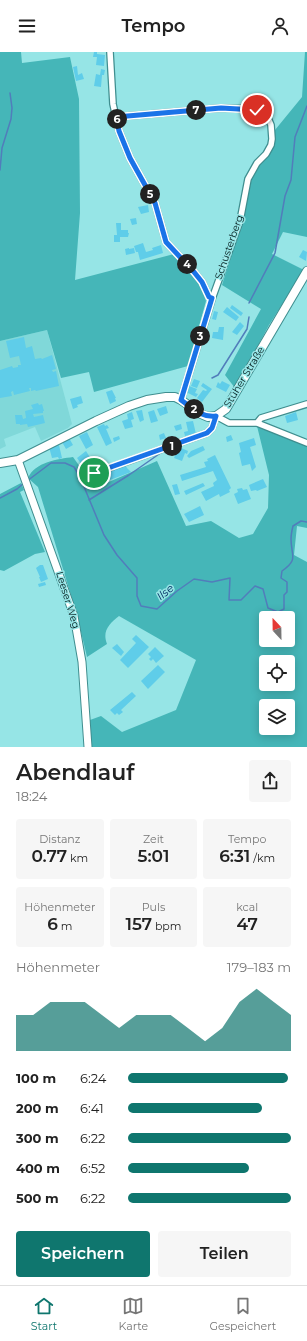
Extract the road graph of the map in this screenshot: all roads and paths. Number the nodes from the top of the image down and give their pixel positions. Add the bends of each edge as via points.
1 (110, 52) edge
2 (116, 117) junction
3 (307, 271) edge
4 (212, 298) junction
5 (181, 400) junction
6 (307, 404) edge
7 (216, 416) junction
8 (257, 423) junction
9 (307, 443) edge
10 (18, 460) junction
11 (0, 463) edge
12 (94, 473) dead end
13 (88, 747) edge

1 - 2 street
2 - 4 street via 130,158 155,203 166,242 194,272
2 - 4 street, Schusterberg via 221,108 257,110 268,118 272,132 271,146 248,179 240,221
3 - 7 main road, Stüher Straße via 226,409
4 - 5 street, Schusterberg
5 - 7 main road, Stüher Straße via 201,414 208,417
5 - 10 main road, Stüher Straße via 175,397 162,397 129,406
6 - 8 street via 261,418
7 - 8 street via 228,423
7 - 12 street via 212,428 207,433
8 - 9 street
10 - 11 main road, Stüher Straße
10 - 13 street, Leeser Weg via 74,616 82,662

